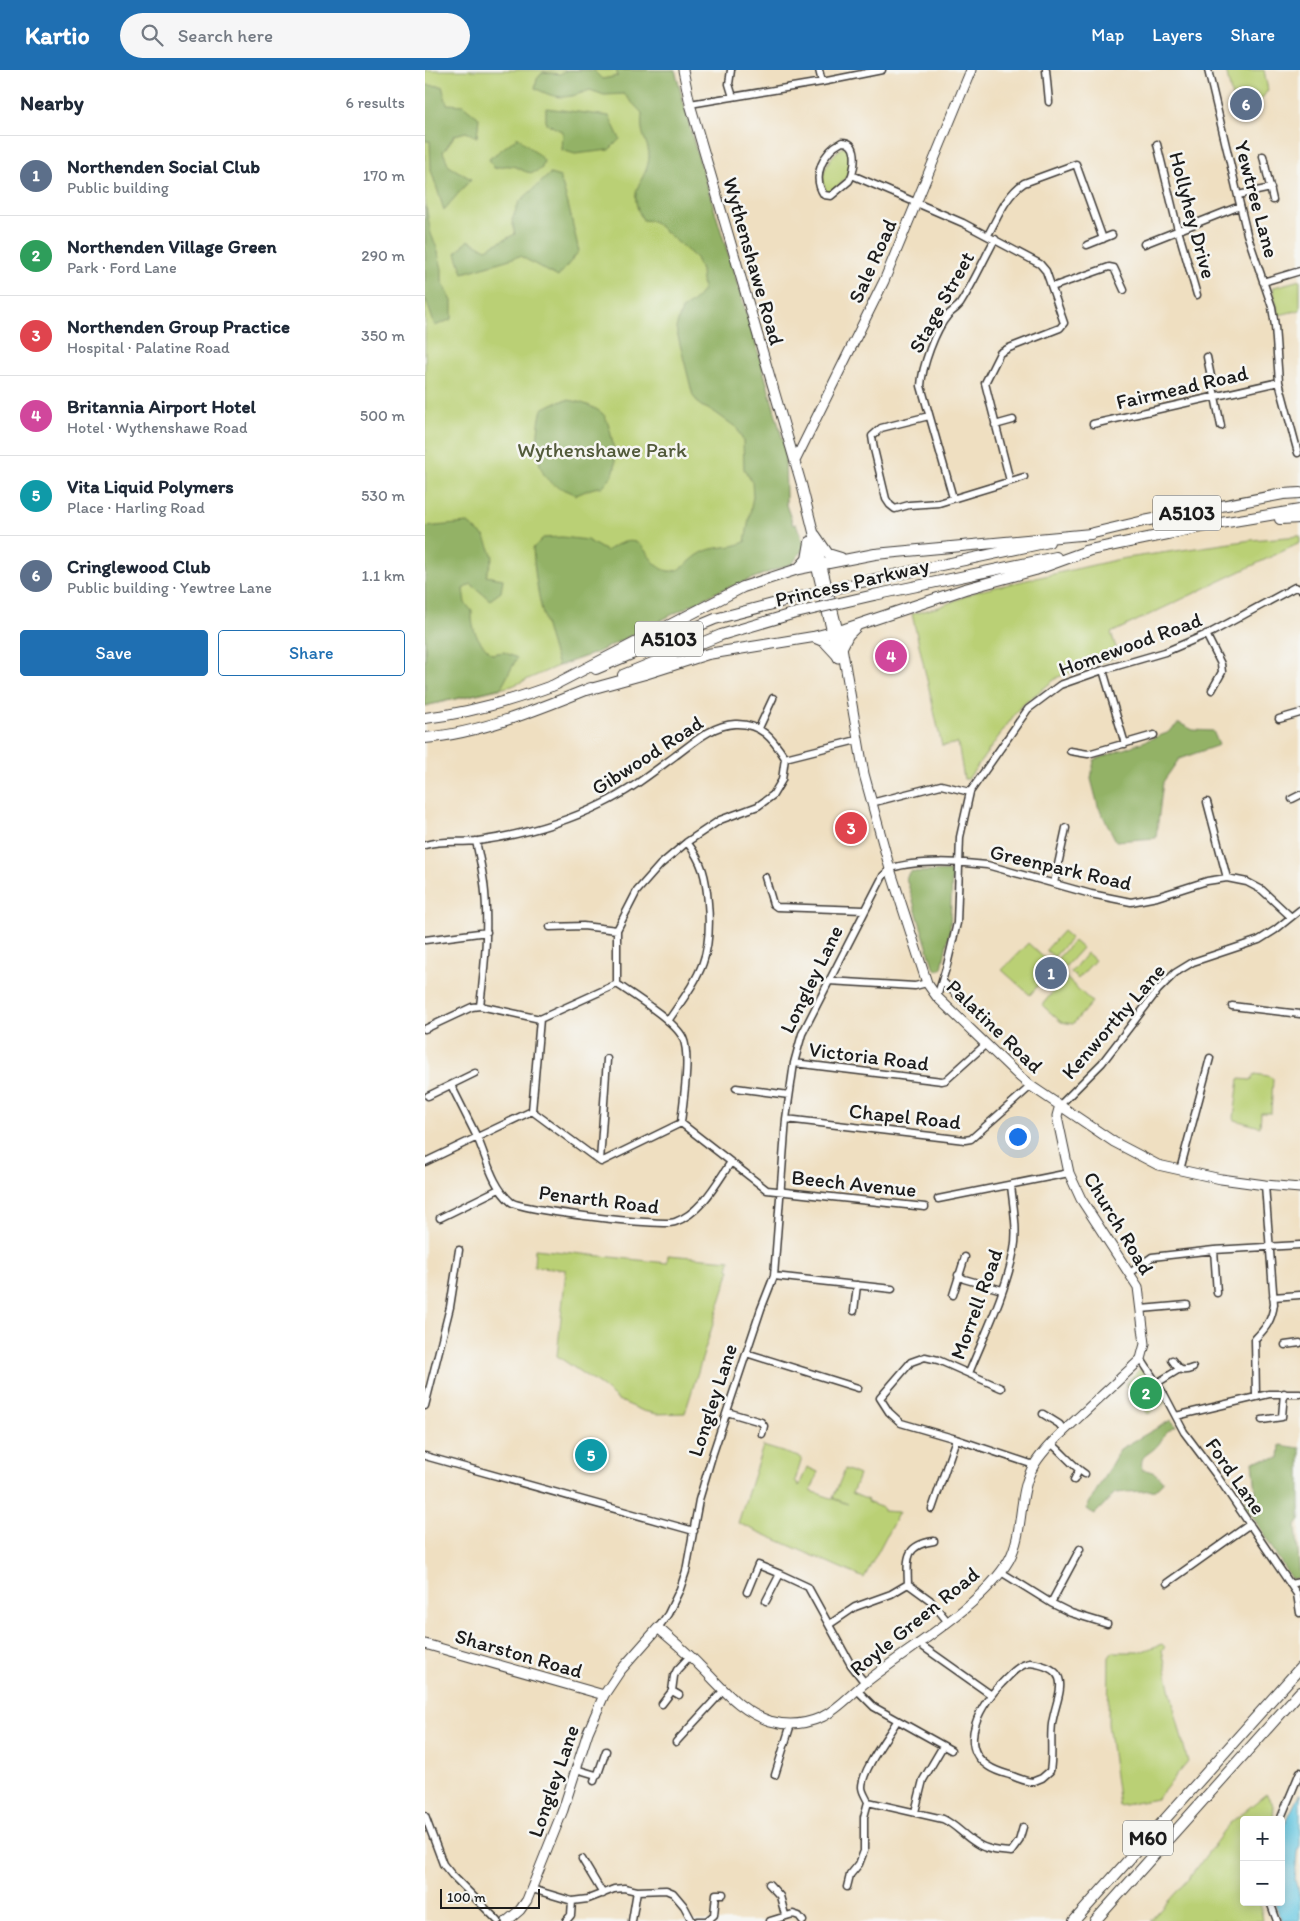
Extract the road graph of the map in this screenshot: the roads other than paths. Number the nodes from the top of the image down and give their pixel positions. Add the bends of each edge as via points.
1 (683, 70) edge
2 (731, 70) edge
3 (819, 70) edge
4 (882, 70) edge
5 (971, 70) edge
6 (1046, 70) edge
7 (1208, 70) edge
8 (821, 82) junction
9 (733, 97) junction
10 (1049, 102) dead end
11 (689, 104) junction
12 (1157, 144) dead end
13 (1263, 156) dead end
14 (852, 175) junction
15 (1271, 188) junction
16 (1238, 195) junction
17 (1273, 200) dead end
18 (916, 204) junction
19 (1240, 206) junction
20 (1178, 230) junction
21 (988, 235) junction
22 (1112, 235) dead end
23 (995, 239) junction
24 (1103, 239) junction
25 (1143, 244) dead end
26 (1087, 245) dead end
27 (1300, 271) edge
28 (1263, 282) junction
29 (1052, 287) junction
30 (1124, 290) dead end
31 (1197, 295) dead end
32 (1207, 357) dead end
33 (1279, 382) junction
34 (1215, 395) junction
35 (929, 416) junction
36 (1013, 420) dead end
37 (1093, 424) dead end
38 (995, 425) junction
39 (1221, 426) dead end
40 (1298, 453) dead end
41 (795, 460) junction
42 (1024, 477) dead end
43 (1010, 481) junction
44 (1300, 491) edge
45 (953, 498) junction
46 (1300, 510) edge
47 (1300, 518) edge
48 (1221, 523) junction
49 (1091, 534) junction
50 (813, 539) junction
51 (1090, 550) junction
52 (845, 559) junction
53 (819, 564) junction
54 (798, 569) junction
55 (1300, 589) edge
56 (859, 625) junction
57 (835, 631) junction
58 (1206, 634) junction
59 (813, 637) junction
60 (840, 652) junction
61 (1103, 670) junction
62 (847, 681) joint
63 (553, 686) junction
64 (587, 690) junction
65 (1212, 690) dead end
66 (773, 698) dead end
67 (1300, 713) edge
68 (425, 718) edge
69 (1279, 719) dead end
70 (759, 728) junction
71 (1154, 735) dead end
72 (425, 738) edge
73 (857, 740) junction
74 (1125, 744) junction
75 (1070, 751) dead end
76 (785, 758) junction
77 (970, 792) junction
78 (1300, 795) edge
79 (1292, 799) dead end
80 (1207, 802) dead end
81 (871, 803) junction
82 (1066, 828) dead end
83 (476, 841) junction
84 (687, 842) junction
85 (425, 845) edge
86 (958, 864) junction
87 (891, 869) junction
88 (765, 877) dead end
89 (1227, 878) junction
90 (1054, 883) junction
91 (864, 910) junction
92 (1300, 910) edge
93 (1291, 917) junction
94 (550, 927) dead end
95 (617, 930) junction
96 (487, 932) junction
97 (425, 940) edge
98 (828, 981) junction
99 (942, 981) junction
100 (927, 983) junction
101 (617, 984) junction
102 (937, 997) junction
103 (480, 1006) junction
104 (1232, 1006) dead end
105 (972, 1009) dead end
106 (1300, 1014) edge
107 (540, 1019) junction
108 (668, 1021) junction
109 (425, 1029) edge
110 (986, 1044) junction
111 (1209, 1058) dead end
112 (607, 1059) dead end
113 (794, 1062) junction
114 (475, 1073) dead end
115 (451, 1085) junction
116 (1031, 1086) junction
117 (736, 1088) dead end
118 (789, 1095) junction
119 (428, 1096) dead end
120 (1060, 1106) junction
121 (532, 1111) junction
122 (786, 1119) junction
123 (681, 1123) junction
124 (477, 1137) junction
125 (589, 1158) dead end
126 (425, 1162) edge
127 (601, 1162) junction
128 (731, 1162) junction
129 (1180, 1170) junction
130 (1069, 1173) junction
131 (1011, 1185) junction
132 (1265, 1186) junction
133 (1300, 1188) edge
134 (499, 1189) junction
135 (780, 1191) junction
136 (938, 1200) dead end
137 (925, 1207) dead end
138 (440, 1218) dead end
139 (1300, 1245) edge
140 (1269, 1247) junction
141 (459, 1250) dead end
142 (1214, 1250) junction
143 (965, 1256) dead end
144 (1130, 1273) junction
145 (958, 1275) junction
146 (774, 1276) junction
147 (857, 1285) junction
148 (892, 1289) dead end
149 (1002, 1290) junction
150 (1217, 1294) dead end
151 (953, 1295) dead end
152 (1300, 1296) edge
153 (1273, 1297) junction
154 (1187, 1305) dead end
155 (1141, 1309) junction
156 (853, 1311) dead end
157 (1300, 1343) edge
158 (1285, 1345) dead end
159 (746, 1353) junction
160 (1141, 1359) junction
161 (1172, 1360) dead end
162 (1193, 1368) dead end
163 (1179, 1370) junction
164 (969, 1373) junction
165 (1157, 1383) junction
166 (858, 1388) dead end
167 (1001, 1388) dead end
168 (427, 1389) edge
169 (1284, 1392) junction
170 (1300, 1394) edge
171 (1256, 1396) junction
172 (425, 1406) edge
173 (727, 1412) junction
174 (1043, 1414) dead end
175 (1176, 1416) junction
176 (1261, 1420) dead end
177 (1064, 1430) junction
178 (763, 1434) dead end
179 (956, 1439) junction
180 (1052, 1444) junction
181 (425, 1456) edge
182 (1034, 1465) junction
183 (1074, 1480) dead end
184 (932, 1509) dead end
185 (1250, 1524) junction
186 (694, 1531) junction
187 (922, 1534) dead end
188 (934, 1541) dead end
189 (924, 1543) junction
190 (1080, 1549) dead end
191 (1001, 1572) junction
192 (780, 1574) junction
193 (1300, 1582) edge
194 (1167, 1583) dead end
195 (908, 1584) junction
196 (1290, 1584) junction
197 (747, 1592) dead end
198 (766, 1601) dead end
199 (1051, 1603) junction
200 (1300, 1613) edge
201 (947, 1622) junction
202 (830, 1624) junction
203 (1107, 1624) dead end
204 (658, 1628) junction
205 (917, 1643) junction
206 (425, 1644) edge
207 (690, 1656) junction
208 (1300, 1668) edge
209 (865, 1683) junction
210 (857, 1690) junction
211 (672, 1691) junction
212 (723, 1691) junction
213 (1300, 1692) edge
214 (990, 1694) junction
215 (679, 1695) dead end
216 (604, 1696) junction
217 (662, 1704) dead end
218 (897, 1721) junction
219 (791, 1724) junction
220 (676, 1742) dead end
221 (943, 1746) junction
222 (951, 1750) dead end
223 (606, 1751) dead end
224 (576, 1769) junction
225 (1300, 1772) edge
226 (775, 1775) dead end
227 (868, 1802) junction
228 (915, 1812) junction
229 (425, 1816) edge
230 (1281, 1816) edge
231 (1023, 1827) dead end
232 (582, 1859) dead end
233 (769, 1884) dead end
234 (847, 1887) dead end
235 (531, 1889) junction
236 (637, 1891) junction
237 (603, 1894) junction
238 (723, 1894) dead end
239 (572, 1901) junction
240 (1271, 1906) edge
241 (785, 1915) junction
242 (498, 1921) edge
243 (507, 1921) edge
244 (566, 1921) edge
245 (632, 1921) edge
246 (693, 1921) edge
247 (698, 1921) edge
248 (708, 1921) edge
249 (770, 1921) edge
250 (803, 1921) edge
251 (1074, 1921) edge
252 (1095, 1921) edge
253 (1277, 1921) edge

1 - 11 main road, Wythenshawe Road
2 - 9 street via 729,84
3 - 8 street
4 - 8 street
5 - 18 main road, Sale Road
6 - 10 street
7 - 16 street, Yewtree Lane
8 - 9 street
9 - 11 street
11 - 41 main road, Wythenshawe Road
12 - 20 street, Hollyhey Drive
13 - 15 street
14 - 14 street via 855,163 853,148 842,142 826,154 819,183 822,192 831,196
14 - 18 street
15 - 16 street
15 - 17 street
16 - 19 street, Yewtree Lane
18 - 21 street
18 - 41 main road, Sale Road via 884,281
19 - 20 street
19 - 28 street, Yewtree Lane
20 - 25 street
20 - 31 street, Hollyhey Drive
21 - 23 street
21 - 24 street via 1016,188 1076,164
22 - 24 street
23 - 29 street via 1040,264
23 - 35 street, Stage Street via 958,306 948,315 921,374
24 - 26 street
27 - 28 street
28 - 33 street, Yewtree Lane via 1272,307
29 - 30 street via 1109,267 1118,275
29 - 38 street via 1064,323 1060,328 1000,353 985,383
32 - 34 street
33 - 34 street, Fairmead Road
33 - 40 street, Yewtree Lane
34 - 37 street, Fairmead Road
34 - 39 street
35 - 45 street, Stage Street
35 - 45 street via 881,428 872,436 886,498 895,509
36 - 38 street
38 - 43 street
41 - 50 main road, Wythenshawe Road
42 - 43 street
43 - 45 street
44 - 49 highway, Princess Parkway / A5103
46 - 48 highway, Princess Parkway / A5103
47 - 48 highway
48 - 51 highway, Princess Parkway / A5103
49 - 52 highway
49 - 63 highway, Princess Parkway / A5103, bridge via 867,581 715,619
50 - 52 highway via 831,555
50 - 53 main road, Wythenshawe Road
50 - 54 highway via 807,559
51 - 56 highway
51 - 64 highway, Princess Parkway / A5103, bridge via 792,614 721,635
52 - 53 highway
53 - 54 highway
53 - 57 main road, Wythenshawe Road
54 - 63 highway via 743,587
55 - 58 street, Homewood Road via 1295,587
56 - 57 highway
56 - 60 highway via 848,635
57 - 59 highway
57 - 60 main road, Wythenshawe Road
58 - 61 street, Homewood Road via 1165,652
58 - 65 street via 1222,672
59 - 60 highway
59 - 64 highway via 716,652
60 - 62 main road, Wythenshawe Road
61 - 74 street
61 - 77 street, Homewood Road via 1060,685 1028,710
62 - 73 main road, Palatine Road
63 - 68 highway, Princess Parkway / A5103 via 482,708
64 - 72 highway, Princess Parkway / A5103 via 489,726
66 - 70 street
67 - 69 street
70 - 76 street via 774,740
70 - 83 street, Gibwood Road via 746,724 722,727 600,806 556,823
71 - 74 street
73 - 76 street
73 - 81 main road, Palatine Road
74 - 75 street via 1088,754
76 - 84 street via 782,780 773,794 758,806 720,820
77 - 81 street via 941,785
77 - 86 street, Homewood Road
78 - 79 street
80 - 89 street
81 - 87 main road, Palatine Road
82 - 90 street
83 - 85 street, Gibwood Road
83 - 96 street via 484,883
84 - 95 street via 637,890
84 - 108 street via 705,876 709,936 699,974
86 - 87 street, Greenpark Road via 929,863
86 - 90 street, Greenpark Road via 987,865
86 - 99 street, Homewood Road via 957,924
87 - 91 street, Longley Lane via 883,876
87 - 100 main road, Palatine Road
88 - 91 street via 773,904 777,907
89 - 90 street, Greenpark Road via 1131,902
89 - 93 street, Greenpark Road via 1247,882 1262,890
91 - 98 street, Longley Lane
92 - 93 street, Kenworthy Lane
93 - 120 street, Kenworthy Lane via 1259,940 1193,962 1175,973 1102,1063
94 - 95 street
95 - 101 street
96 - 97 street
96 - 103 street
98 - 100 street via 915,986
98 - 113 street, Longley Lane via 802,1034
99 - 102 street, Homewood Road
99 - 105 street
100 - 102 main road, Palatine Road
101 - 107 street
101 - 108 street
102 - 110 main road, Palatine Road
103 - 107 street
103 - 109 street
104 - 106 street
107 - 121 street
108 - 123 street via 683,1037 687,1055
110 - 113 street, Victoria Road via 942,1081
110 - 116 main road, Palatine Road
111 - 129 street
112 - 127 street
113 - 118 street, Longley Lane
114 - 115 street
115 - 119 street
115 - 124 street, Penarth Road
116 - 120 main road, Palatine Road
116 - 122 street, Chapel Road via 971,1139 965,1140
117 - 118 street
118 - 122 street, Longley Lane
120 - 129 main road, Palatine Road via 1124,1148 1159,1165
120 - 130 main road, Church Road via 1057,1116
121 - 124 street
121 - 127 street
122 - 135 street, Longley Lane
123 - 127 street
123 - 128 street, Beech Avenue
124 - 126 street
124 - 134 street, Penarth Road
125 - 127 street
128 - 134 street, Penarth Road via 705,1199 689,1216 673,1224 604,1219 515,1205
128 - 135 street, Beech Avenue via 767,1190
129 - 132 main road, Palatine Road
130 - 131 street
130 - 144 main road, Church Road via 1081,1199
131 - 136 street
131 - 149 street, Morrell Road via 1014,1250
132 - 133 main road, Palatine Road
132 - 140 street
134 - 138 street
135 - 137 street, Beech Avenue
135 - 146 street, Longley Lane
139 - 140 street
140 - 142 street
140 - 153 street
141 - 168 street via 450,1307
142 - 144 street via 1152,1257
142 - 150 street
143 - 145 street
144 - 155 main road, Church Road via 1138,1287
145 - 149 street via 963,1280
145 - 151 street
146 - 147 street
146 - 159 street, Longley Lane
147 - 148 street
147 - 156 street
149 - 164 street, Morrell Road
152 - 153 street
153 - 171 street via 1267,1328 1255,1339
154 - 155 street
155 - 160 main road, Church Road via 1145,1344
157 - 158 street
159 - 166 street
159 - 173 street, Longley Lane
160 - 165 street, Ford Lane
160 - 177 main road, Royle Green Road
161 - 163 street
162 - 163 street
163 - 165 street
164 - 167 street, Morrell Road
164 - 179 street, Morrell Road via 925,1358 911,1362 880,1398 901,1423
165 - 175 street, Ford Lane
168 - 172 street
169 - 170 street
169 - 171 street
169 - 176 street via 1282,1417
171 - 175 street
173 - 178 street via 761,1422
173 - 186 street, Longley Lane via 699,1500
174 - 177 street
175 - 185 street, Ford Lane
177 - 180 main road, Royle Green Road
179 - 182 street
179 - 184 street
180 - 182 main road, Royle Green Road
180 - 183 street via 1082,1472
181 - 186 street
182 - 191 main road, Royle Green Road via 1024,1489 1010,1558
185 - 194 street
185 - 196 street, Ford Lane
186 - 204 street, Longley Lane via 680,1589
187 - 189 street
188 - 189 street
189 - 195 street via 919,1543 909,1554
190 - 199 street
191 - 199 street
191 - 201 main road, Royle Green Road
192 - 197 street via 758,1565
192 - 198 street
192 - 202 street via 808,1587
193 - 196 street
195 - 201 street via 930,1600
195 - 202 street via 855,1607
196 - 200 street, Ford Lane via 1297,1594
199 - 203 street
201 - 205 main road, Royle Green Road
202 - 209 street via 851,1665
204 - 207 main road, Royle Green Road
204 - 216 main road, Longley Lane via 620,1671
205 - 209 main road, Royle Green Road
205 - 214 street
206 - 216 main road, Sharston Road
207 - 211 street via 673,1676
207 - 212 main road, Royle Green Road
208 - 251 highway, M60
209 - 210 main road, Royle Green Road
210 - 218 street via 874,1707
210 - 219 main road, Royle Green Road via 822,1716
211 - 215 street
211 - 217 street
212 - 219 main road, Royle Green Road via 749,1712 771,1721
212 - 220 street
213 - 252 highway, M60
214 - 214 street via 1024,1664 1048,1668 1059,1677 1061,1687 1053,1718 1050,1770 1042,1778 1026,1781 989,1767 980,1758 974,1746 973,1730
216 - 224 main road, Longley Lane
218 - 221 street
218 - 227 street via 864,1779 863,1792
219 - 226 street
221 - 222 street
221 - 228 street via 923,1780
223 - 224 street via 595,1778
224 - 235 main road, Longley Lane
225 - 230 street
227 - 228 street
227 - 234 street via 864,1817 864,1851
228 - 231 street via 948,1822 976,1844 1002,1851 1011,1852
229 - 242 street via 443,1864
232 - 237 street
233 - 241 street via 780,1896
235 - 239 street
235 - 243 main road, Longley Lane via 520,1910
236 - 237 street via 619,1888
236 - 245 street
236 - 246 street via 658,1889 673,1893
237 - 239 street
238 - 248 street via 716,1894 713,1914
239 - 244 street via 571,1915
240 - 253 street
241 - 249 street
241 - 250 street via 793,1914
247 - 248 street

